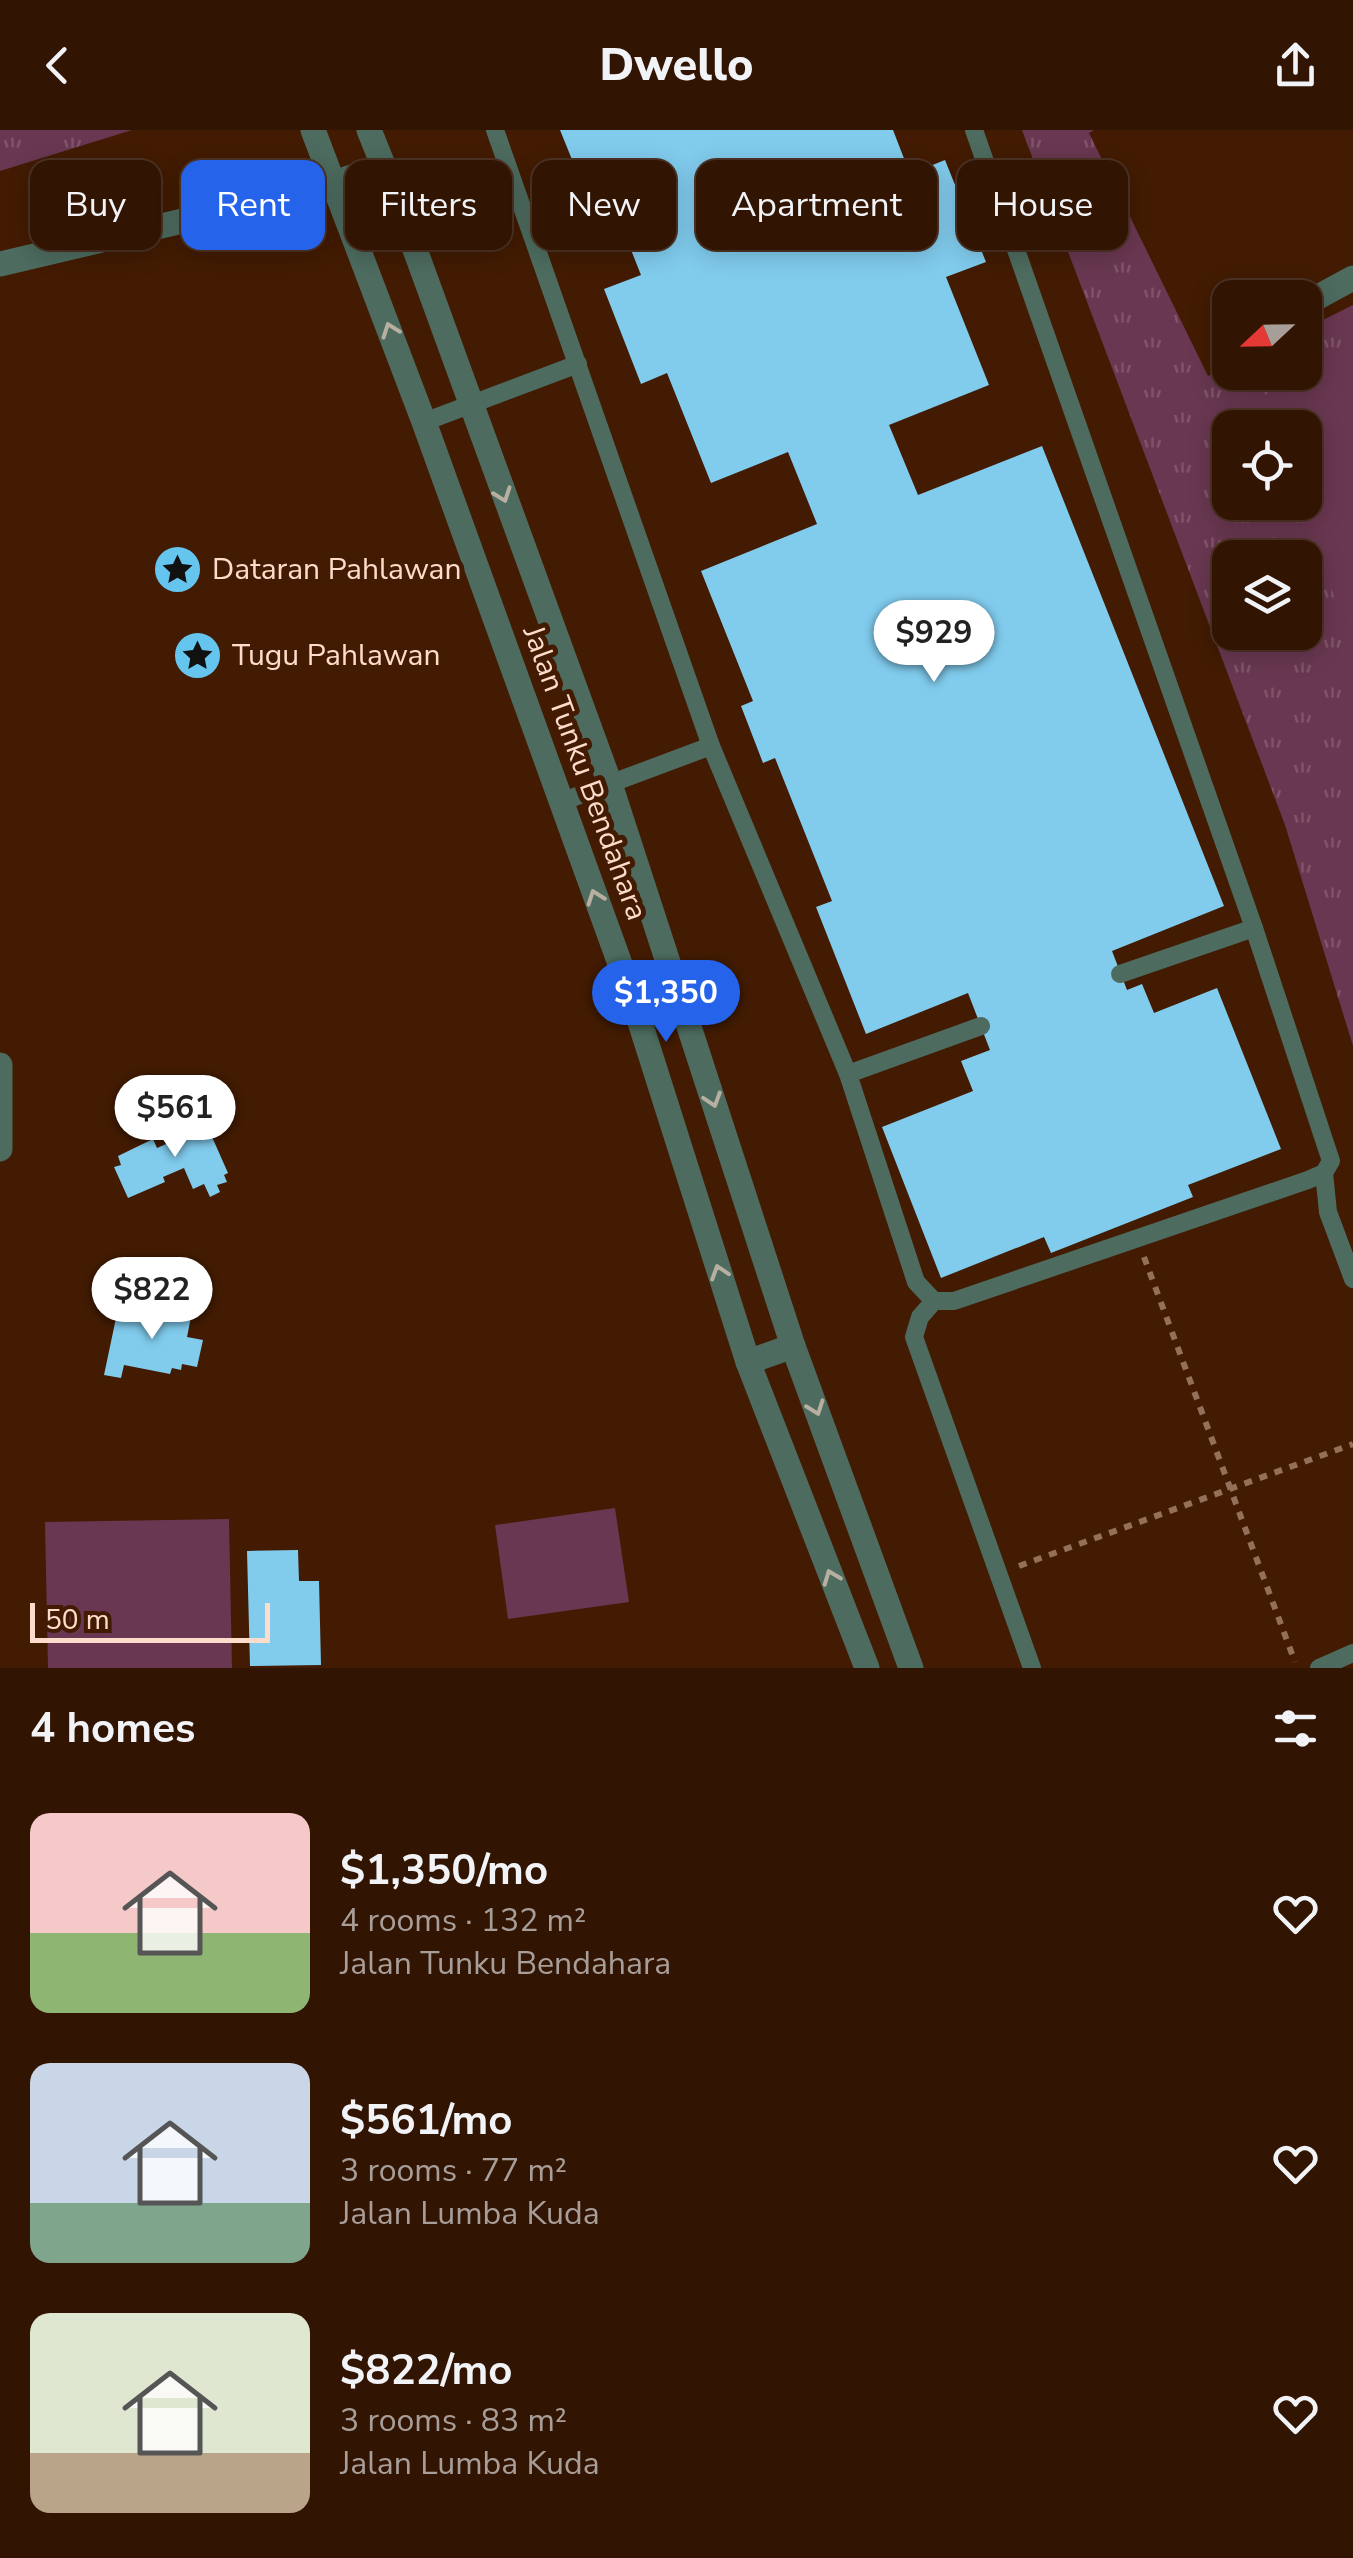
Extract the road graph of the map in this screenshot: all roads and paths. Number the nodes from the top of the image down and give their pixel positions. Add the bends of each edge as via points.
1 (314, 130) edge
2 (369, 130) edge
3 (495, 130) edge
4 (974, 130) edge
5 (382, 160) edge
6 (345, 180) edge
7 (335, 184) junction
8 (414, 250) edge
9 (0, 264) edge
10 (1353, 278) edge
11 (1322, 295) edge
12 (578, 364) junction
13 (469, 404) junction
14 (424, 422) junction
15 (711, 746) junction
16 (610, 784) junction
17 (561, 802) junction
18 (1254, 928) junction
19 (1120, 974) dead end
20 (981, 1026) dead end
21 (0, 1065) edge
22 (848, 1074) junction
23 (0, 1149) edge
24 (1324, 1173) junction
25 (1137, 1238) junction
26 (1353, 1279) edge
27 (934, 1301) junction
28 (792, 1346) junction
29 (748, 1362) junction
30 (1353, 1444) edge
31 (1230, 1488) junction
32 (999, 1573) junction
33 (1353, 1654) edge
34 (867, 1668) edge
35 (911, 1668) edge
36 (1032, 1668) edge
37 (1297, 1668) edge
38 (1318, 1668) edge

1 - 7 street, Jalan Tunku Bendahara
2 - 5 street, Jalan Tunku Bendahara
3 - 12 lane
4 - 18 lane
6 - 7 street
7 - 9 street
14 -> 7 street, Jalan Tunku Bendahara
8 - 13 street, Jalan Tunku Bendahara
10 - 11 street
12 - 13 lane
12 - 15 lane
13 - 14 lane
13 -> 16 street, Jalan Tunku Bendahara
14 - 17 street, Jalan Tunku Bendahara
15 - 16 lane
15 - 22 lane
16 - 17 lane
16 -> 28 street, Jalan Tunku Bendahara
29 -> 17 street, Jalan Tunku Bendahara via 632,997
18 - 19 lane
18 - 24 lane via 1332,1161
20 - 22 lane
21 - 23 street
22 - 27 lane via 916,1282
24 - 25 lane
24 - 26 lane via 1328,1212
25 - 27 lane via 954,1301
25 - 31 path
27 - 32 lane via 914,1337
28 - 29 street
28 -> 35 street, Jalan Tunku Bendahara
34 -> 29 street, Jalan Tunku Bendahara
30 - 31 path
31 - 32 path
31 - 37 path
32 - 36 lane
33 - 38 lane

